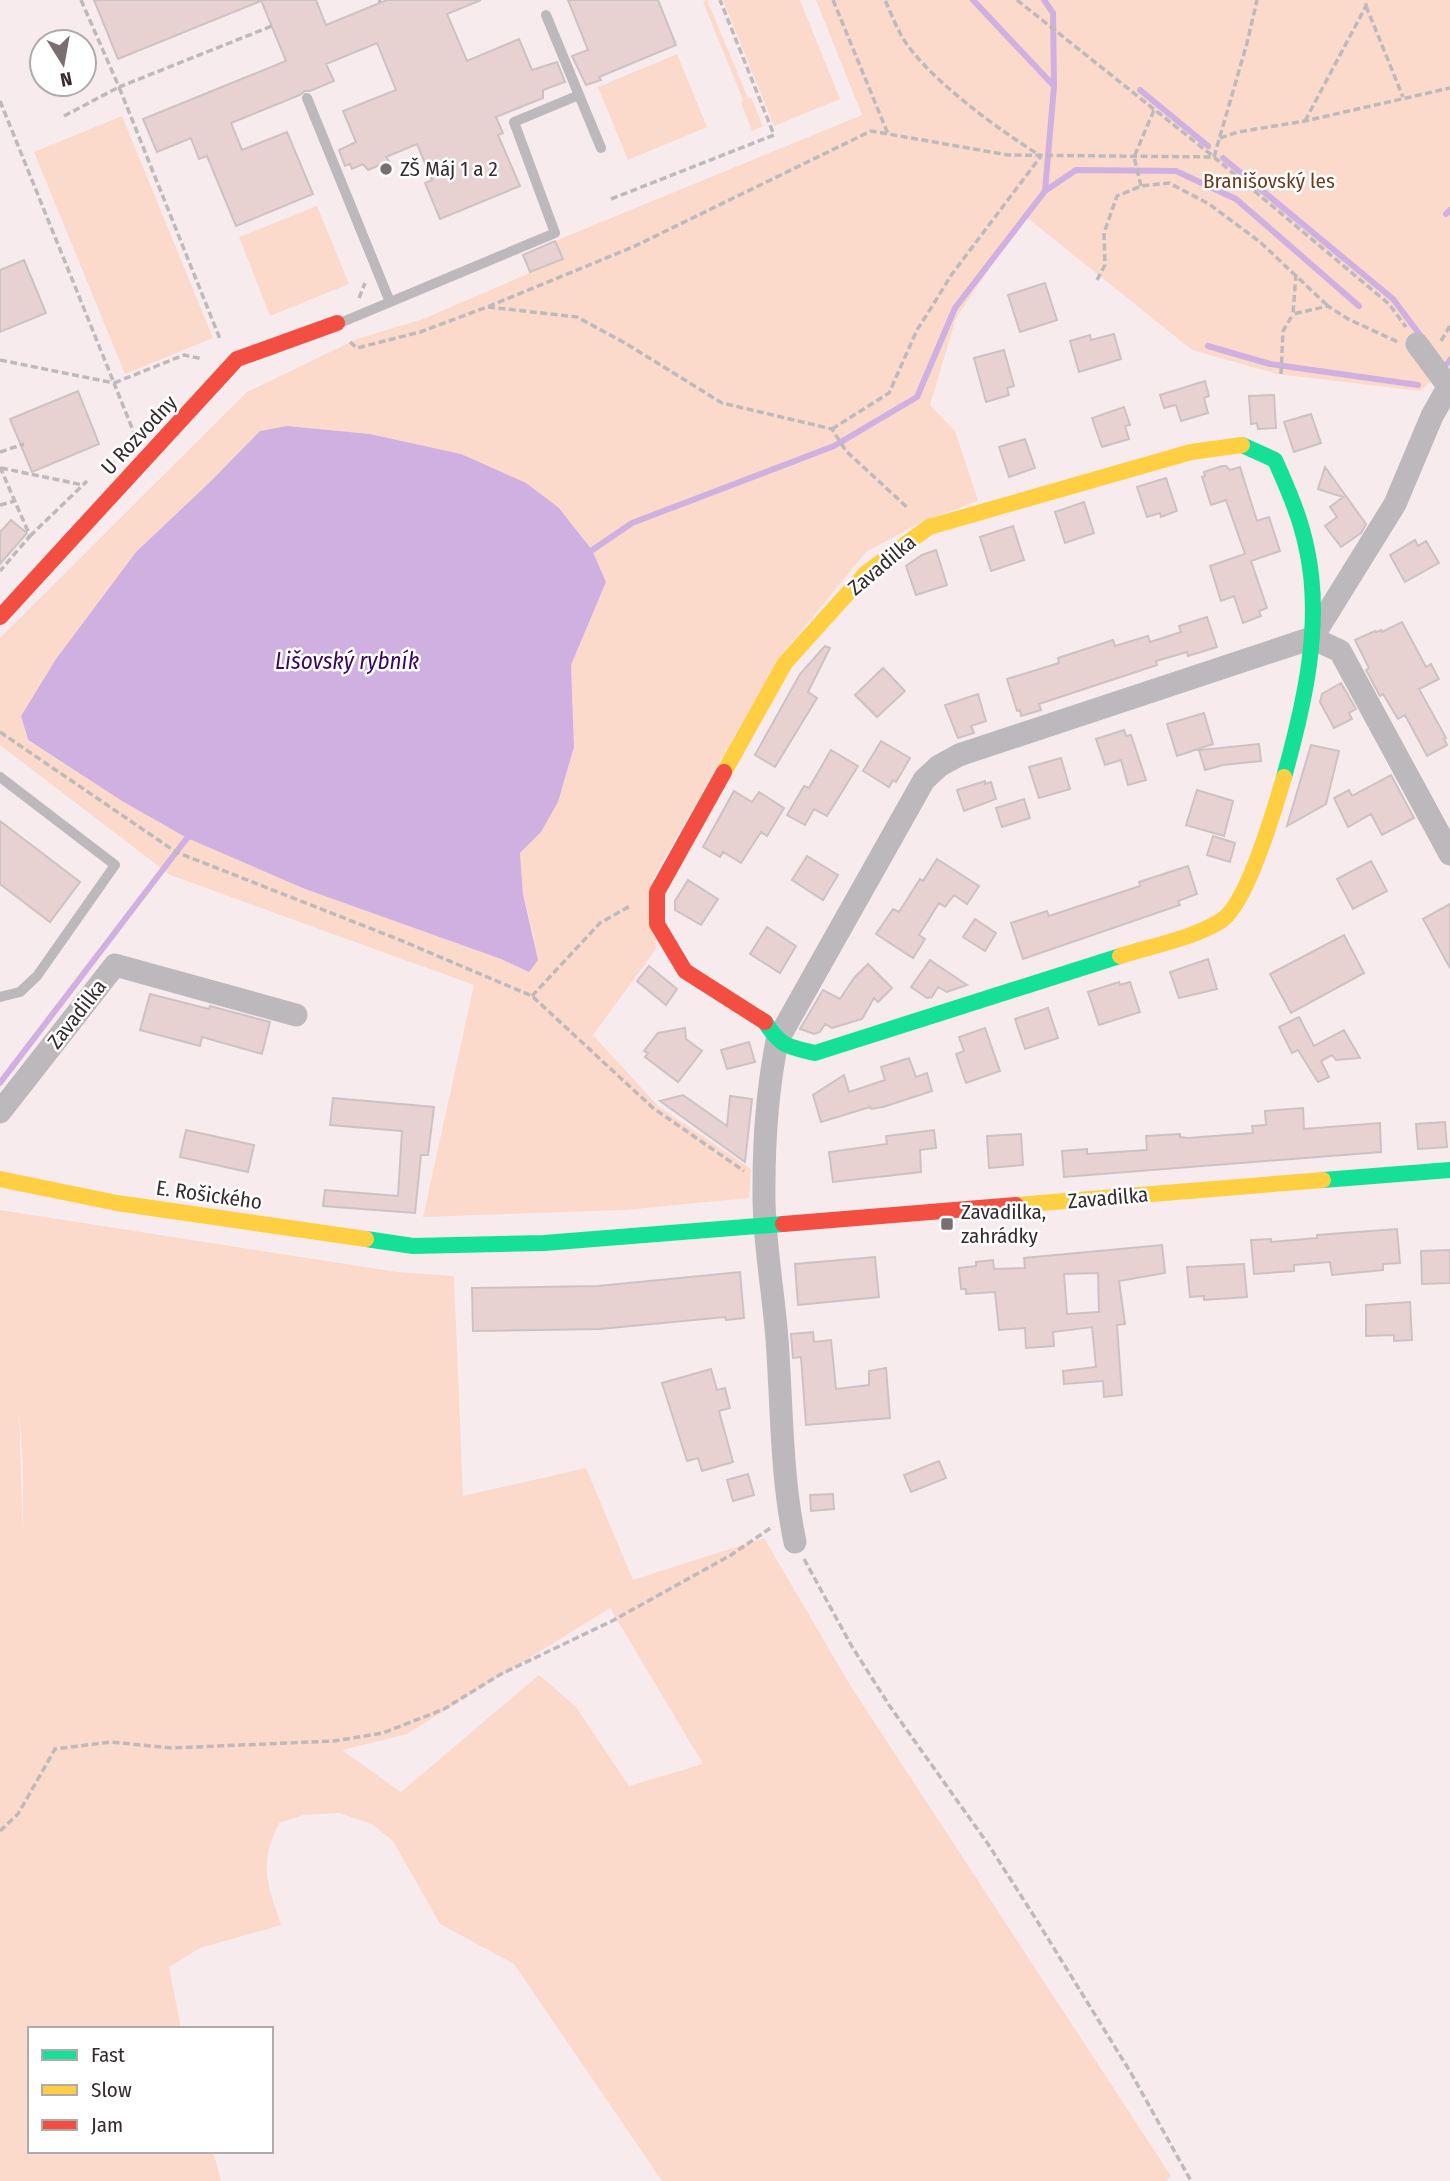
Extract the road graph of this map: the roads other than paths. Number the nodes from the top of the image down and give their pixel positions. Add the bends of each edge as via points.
1 (546, 15) dead end
2 (579, 95) junction
3 (307, 98) dead end
4 (601, 148) dead end
5 (390, 302) junction
6 (337, 323) joint
7 (1421, 349) road end
8 (1449, 385) edge
9 (0, 617) edge
10 (1312, 638) junction
11 (0, 778) edge
12 (1450, 854) edge
13 (0, 997) edge
14 (296, 1015) dead end
15 (777, 1041) junction
16 (0, 1112) edge
17 (1450, 1170) edge
18 (0, 1179) edge
19 (766, 1227) junction
20 (412, 1245) joint
21 (795, 1542) road end

1 - 2 lane
2 - 4 lane
2 - 5 lane via 514,122 555,233
3 - 5 lane
5 - 6 lane
6 - 9 street, U Rozvodny via 237,359
7 - 8 street, Zavadilka
8 - 10 street, Zavadilka via 1395,504
10 - 12 street via 1340,651
10 - 15 street via 959,755 939,766 924,780
10 - 15 street, Zavadilka via 1291,753 1275,805 1249,874 1226,917 1205,929 816,1053
10 - 15 street, Zavadilka via 1310,566 1295,504 1275,460 1242,445 1191,453 929,527 866,573 785,663 657,892 657,924 685,971 764,1021
11 - 13 lane via 115,864 37,976 20,992
14 - 16 street, Zavadilka via 115,965
15 - 19 street via 764,1185
17 - 19 street, Zavadilka
18 - 20 street, E. Rošického via 117,1203
19 - 20 street, Zavadilka via 544,1243
19 - 21 street

